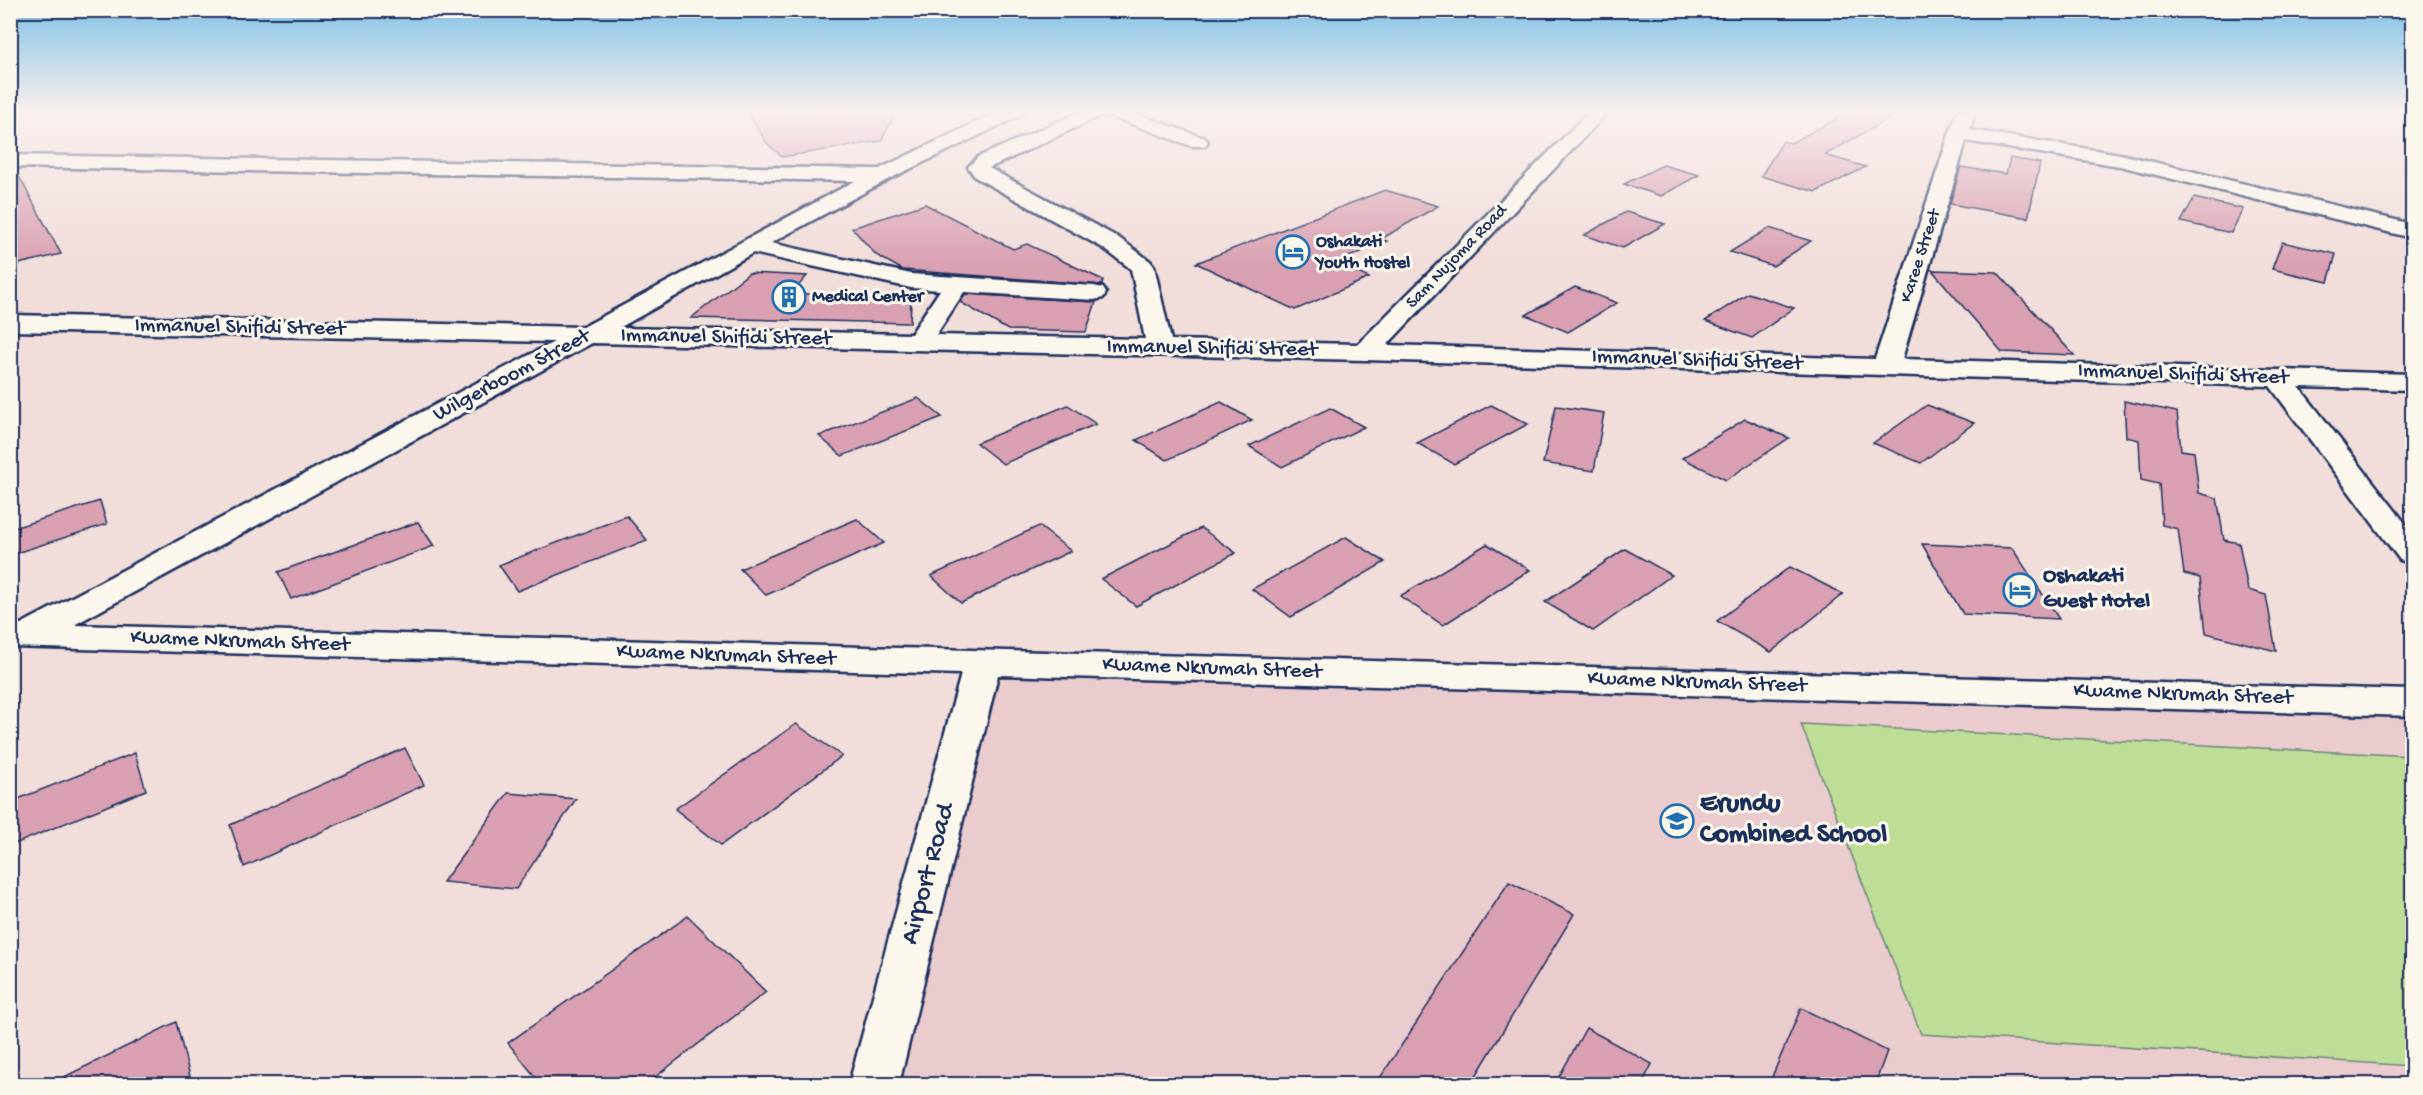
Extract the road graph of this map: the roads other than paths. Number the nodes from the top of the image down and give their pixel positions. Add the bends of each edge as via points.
1 (132, 162) edge
2 (909, 162) edge
3 (986, 162) edge
4 (1550, 162) edge
5 (1951, 162) edge
6 (2129, 162) edge
7 (882, 175) junction
8 (2412, 231) edge
9 (750, 245) junction
10 (956, 285) junction
11 (1094, 294) dead end
12 (10, 323) edge
13 (588, 335) junction
14 (918, 343) junction
15 (1160, 348) junction
16 (1365, 352) junction
17 (1886, 367) junction
18 (2278, 378) junction
19 (2412, 382) edge
20 (2412, 553) edge
21 (16, 638) edge
22 (983, 663) junction
23 (2412, 703) edge
24 (874, 1084) edge

1 - 7 street
2 - 7 street, Wilgerboom Street
3 - 15 street via 978,167 982,173 1111,243 1142,266
4 - 16 street, Sam Nujoma Road
5 - 17 street, Karee Street
6 - 8 street
7 - 9 street, Wilgerboom Street
9 - 10 street via 911,281
9 - 13 street, Wilgerboom Street
10 - 11 street
10 - 14 street
12 - 13 street, Immanuel Shifidi Street
13 - 14 street, Immanuel Shifidi Street
13 - 21 street, Wilgerboom Street
14 - 15 street, Immanuel Shifidi Street
15 - 16 street, Immanuel Shifidi Street
16 - 17 street, Immanuel Shifidi Street
17 - 18 street, Immanuel Shifidi Street
18 - 19 street, Immanuel Shifidi Street
18 - 20 street
21 - 22 street, Kwame Nkrumah Street
22 - 23 street, Kwame Nkrumah Street
22 - 24 street, Airport Road

